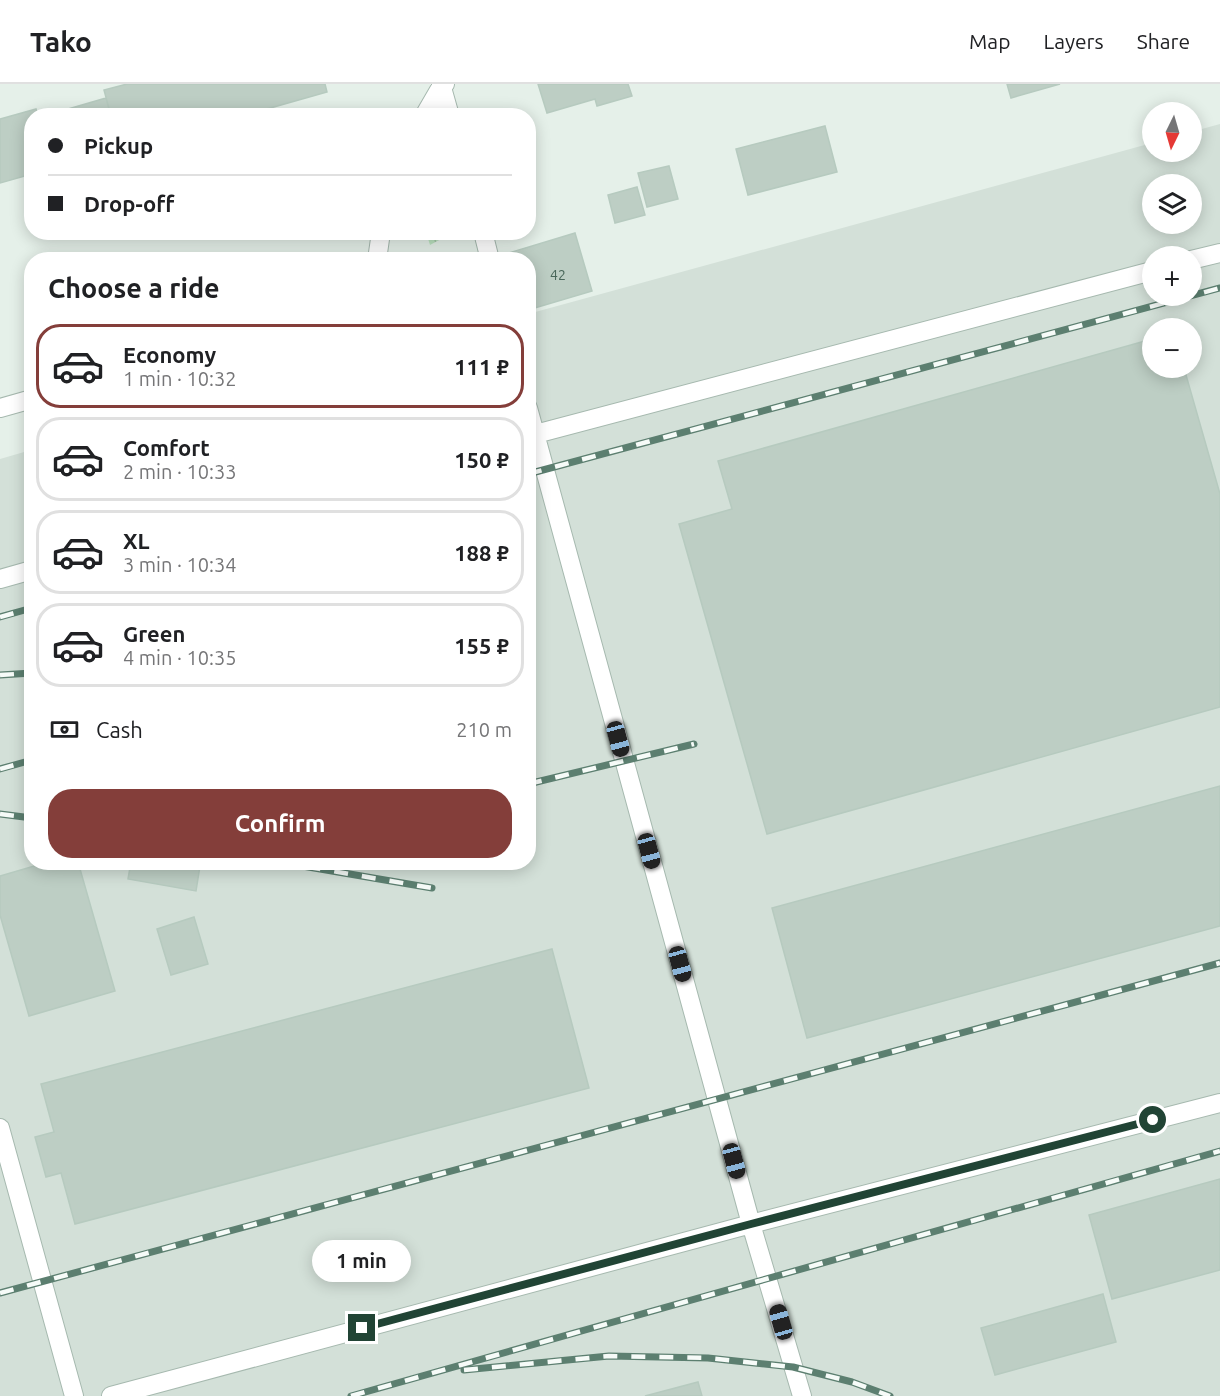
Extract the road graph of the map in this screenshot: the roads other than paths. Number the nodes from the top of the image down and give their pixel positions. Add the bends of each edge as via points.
1 (443, 84) edge
2 (429, 108) edge
3 (448, 108) edge
4 (1220, 253) edge
5 (1202, 257) edge
6 (1142, 274) edge
7 (24, 401) edge
8 (0, 408) edge
9 (536, 434) edge
10 (536, 453) edge
11 (24, 572) edge
12 (0, 579) edge
13 (1220, 1102) edge
14 (0, 1128) edge
15 (751, 1224) junction
16 (74, 1396) edge
17 (111, 1396) edge
18 (802, 1396) edge

1 - 2 street
1 - 3 street
4 - 5 street
6 - 9 street
7 - 8 street
10 - 15 street
11 - 12 street
13 - 15 street
14 - 16 street
15 - 17 street
15 - 18 street

